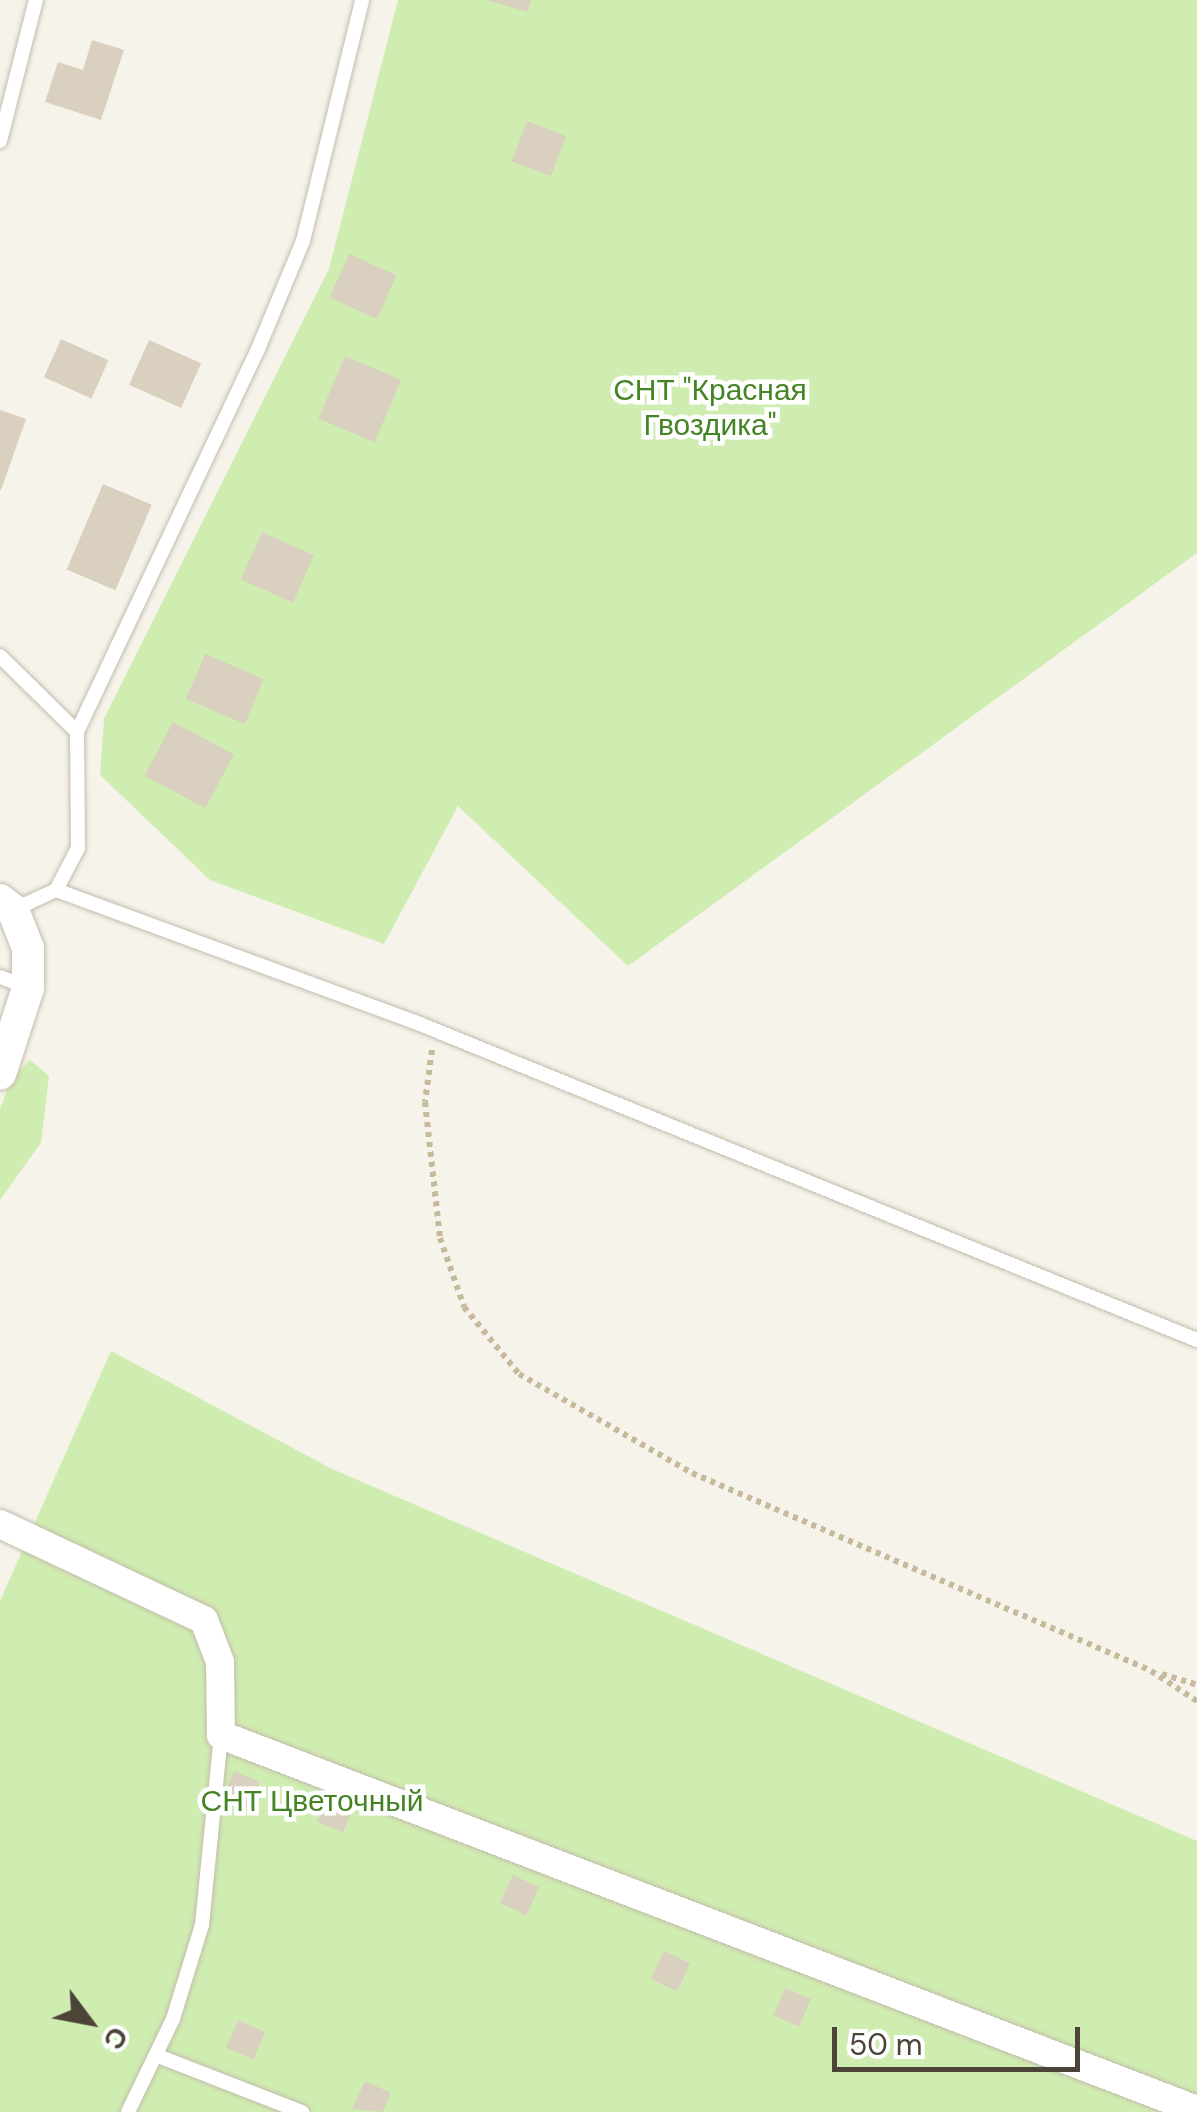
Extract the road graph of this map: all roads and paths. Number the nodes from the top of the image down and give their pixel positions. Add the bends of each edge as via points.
1 (36, 0) edge
2 (362, 0) edge
3 (0, 141) edge
4 (0, 656) edge
5 (77, 732) junction
6 (56, 890) junction
7 (6, 905) edge
8 (14, 982) edge
9 (436, 1030) junction
10 (0, 1074) edge
11 (1197, 1340) edge
12 (0, 1524) edge
13 (1151, 1671) junction
14 (1197, 1685) edge
15 (1197, 1701) edge
16 (221, 1735) junction
17 (158, 2056) junction
18 (1197, 2110) edge
19 (128, 2112) edge
20 (302, 2112) edge

1 - 3 lane
2 - 5 lane via 302,242
4 - 5 lane
5 - 6 lane via 78,848
6 - 7 lane
6 - 9 lane
7 - 8 street via 28,948
8 - 10 street
9 - 11 lane
9 - 13 path via 425,1102 440,1238 464,1307 519,1374 692,1472
12 - 16 street via 204,1620 220,1662
13 - 14 path
13 - 15 path
16 - 17 lane via 202,1925
16 - 18 street
17 - 19 lane
17 - 20 lane

